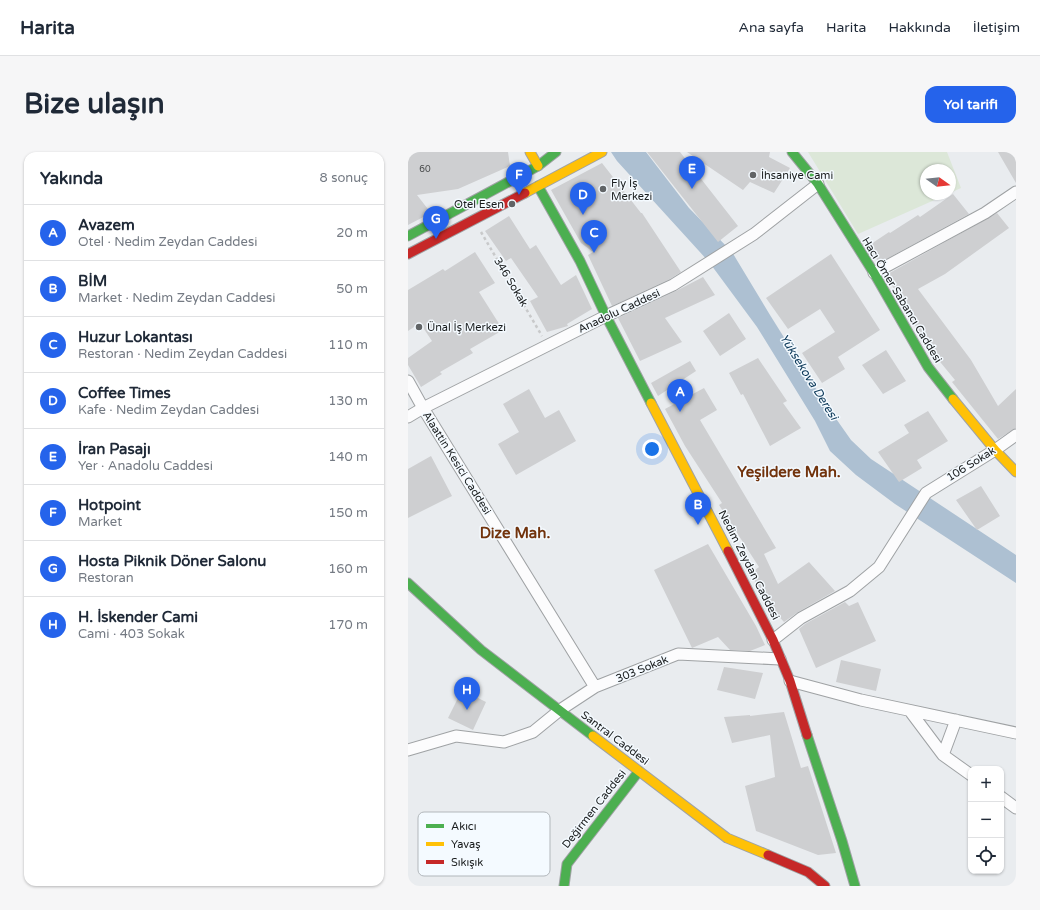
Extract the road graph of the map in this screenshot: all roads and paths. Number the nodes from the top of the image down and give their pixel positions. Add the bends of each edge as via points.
1 (530, 152) edge
2 (556, 152) edge
3 (602, 152) edge
4 (792, 152) edge
5 (538, 166) junction
6 (818, 184) junction
7 (538, 186) junction
8 (1016, 192) edge
9 (474, 219) junction
10 (408, 236) edge
11 (408, 254) edge
12 (874, 274) junction
13 (606, 316) junction
14 (548, 345) junction
15 (408, 381) edge
16 (423, 408) junction
17 (408, 417) edge
18 (1016, 434) edge
19 (995, 450) junction
20 (1016, 472) edge
21 (408, 583) edge
22 (773, 640) junction
23 (780, 660) junction
24 (790, 681) junction
25 (595, 687) junction
26 (560, 710) junction
27 (910, 711) junction
28 (956, 720) junction
29 (1016, 733) edge
30 (408, 750) edge
31 (943, 755) junction
32 (639, 771) junction
33 (968, 773) edge
34 (1004, 799) edge
35 (1016, 808) edge
36 (564, 886) edge
37 (825, 886) edge
38 (855, 886) edge

1 - 5 street
2 - 5 street
3 - 7 street
4 - 6 street, Hacı Ömer Sabancı Caddesi
5 - 10 street
6 - 12 street, Hacı Ömer Sabancı Caddesi
6 - 13 street, Anadolu Caddesi via 754,234 673,285
7 - 9 street
7 - 13 street, Nedim Zeydan Caddesi via 580,261
8 - 12 street via 985,213
9 - 11 street
9 - 14 path, 346 Sokak
12 - 19 street, Hacı Ömer Sabancı Caddesi via 928,367
13 - 14 street, Anadolu Caddesi
13 - 22 street, Nedim Zeydan Caddesi
14 - 16 street, Anadolu Caddesi
15 - 16 street, Alaattin Kesici Caddesi
16 - 17 street, Anadolu Caddesi
16 - 25 street, Alaattin Kesici Caddesi
18 - 19 street, 106 Sokak
19 - 20 street, Hacı Ömer Sabancı Caddesi
19 - 22 street, 106 Sokak via 926,493 879,567 850,591 801,618
21 - 26 street, Santral Caddesi via 481,650
22 - 23 street, Nedim Zeydan Caddesi
23 - 24 street, Nedim Zeydan Caddesi
23 - 25 street, 303 Sokak via 678,654
24 - 27 street
24 - 38 street, Nedim Zeydan Caddesi
25 - 26 street, 303 Sokak
26 - 30 street, 303 Sokak via 532,732 504,742 456,736
26 - 32 street, Santral Caddesi
27 - 28 street
27 - 31 street
28 - 29 street
28 - 31 street
31 - 33 street
32 - 36 street, Değirmen Caddesi via 567,864
32 - 37 street, Santral Caddesi via 727,838 808,872
34 - 35 street

